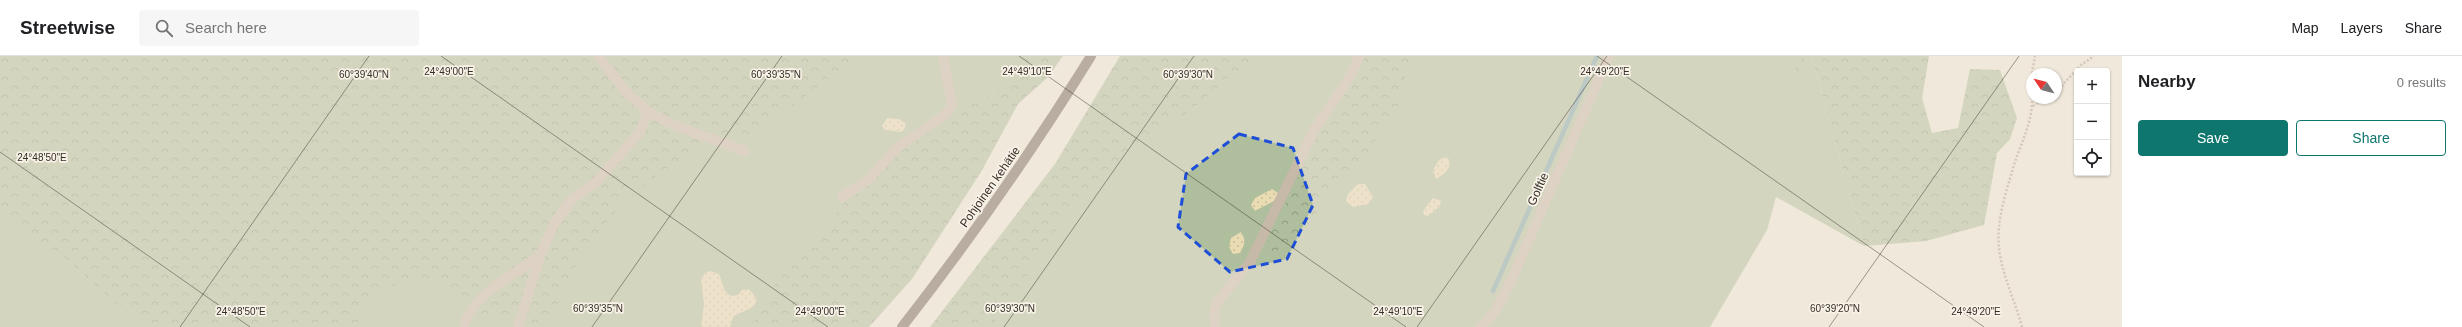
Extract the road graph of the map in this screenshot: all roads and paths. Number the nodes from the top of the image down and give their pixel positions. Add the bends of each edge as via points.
1 (598, 56) edge
2 (942, 56) edge
3 (1091, 56) edge
4 (1359, 56) edge
5 (1610, 56) edge
6 (2035, 56) edge
7 (2094, 56) edge
8 (2033, 68) edge
9 (2062, 86) edge
10 (2036, 104) edge
11 (2033, 106) joint
12 (648, 111) junction
13 (745, 152) dead end
14 (842, 197) dead end
15 (540, 256) junction
16 (465, 323) dead end
17 (518, 327) edge
18 (902, 327) edge
19 (1214, 327) edge
20 (1481, 327) edge
21 (2022, 327) edge

1 - 12 street via 627,93
2 - 14 street via 952,105 946,114 897,148 869,179
3 - 18 main road, Pohjoinen kehätie via 1024,163 957,257
4 - 19 street via 1351,75 1314,130 1250,262 1218,301 1214,312
5 - 20 street, Golftie via 1510,283 1496,310
6 - 8 path
7 - 9 path
10 - 11 path
11 - 21 path via 2026,134 2014,164 1999,227 1998,247 2003,273
12 - 13 street via 671,124
12 - 15 street via 640,132 596,182 571,200 554,224
15 - 16 street via 483,296 469,311
15 - 17 street

